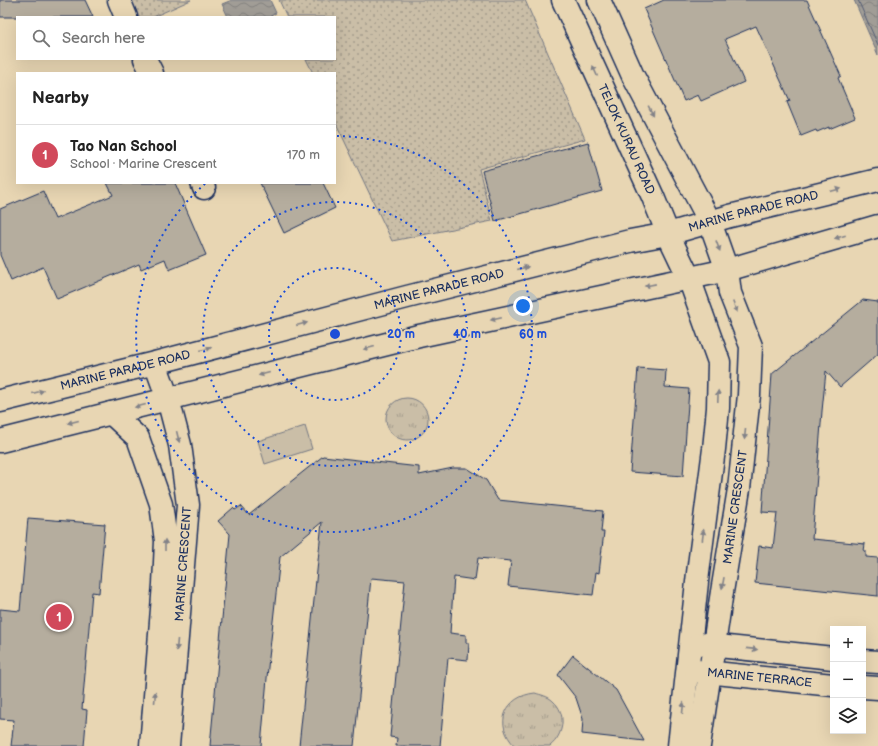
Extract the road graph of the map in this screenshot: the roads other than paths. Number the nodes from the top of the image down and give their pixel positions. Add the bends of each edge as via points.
1 (118, 0) edge
2 (563, 0) edge
3 (599, 0) edge
4 (126, 16) edge
5 (146, 60) edge
6 (152, 72) edge
7 (878, 180) edge
8 (710, 222) junction
9 (878, 226) edge
10 (668, 234) junction
11 (727, 270) junction
12 (688, 278) junction
13 (155, 363) junction
14 (168, 399) junction
15 (0, 401) edge
16 (111, 413) junction
17 (0, 441) edge
18 (690, 643) junction
19 (714, 646) junction
20 (830, 658) edge
21 (866, 661) edge
22 (878, 662) edge
23 (687, 670) junction
24 (710, 672) junction
25 (830, 685) edge
26 (866, 687) edge
27 (878, 688) edge
28 (151, 746) edge
29 (168, 746) edge
30 (679, 746) edge
31 (699, 746) edge

1 - 4 street
10 -> 2 street, TELOK KURAU ROAD
3 -> 8 street via 633,76
5 - 6 street
8 -> 7 street, MARINE PARADE ROAD
8 - 10 street, MARINE PARADE ROAD
8 -> 11 street
9 -> 11 street
10 - 12 street, TELOK KURAU ROAD
13 -> 10 street, MARINE PARADE ROAD via 264,333 630,241
11 - 12 street
11 -> 19 street, MARINE CRESCENT via 730,293 751,346 749,395 739,490
12 -> 14 street via 419,336
18 -> 12 street via 714,449 719,362
13 - 14 street, MARINE CRESCENT
15 -> 13 street, MARINE PARADE ROAD
14 -> 16 street
14 -> 29 street, MARINE CRESCENT via 180,445 188,505
16 -> 17 street
28 -> 16 street, MARINE CRESCENT via 166,541 161,504 138,438
18 - 19 street
18 - 23 street
19 -> 20 street
19 - 24 street, MARINE CRESCENT
21 - 22 street
23 - 24 street, MARINE TERRACE
30 -> 23 street
24 - 25 street, MARINE TERRACE
24 - 31 street, MARINE CRESCENT
26 - 27 street

